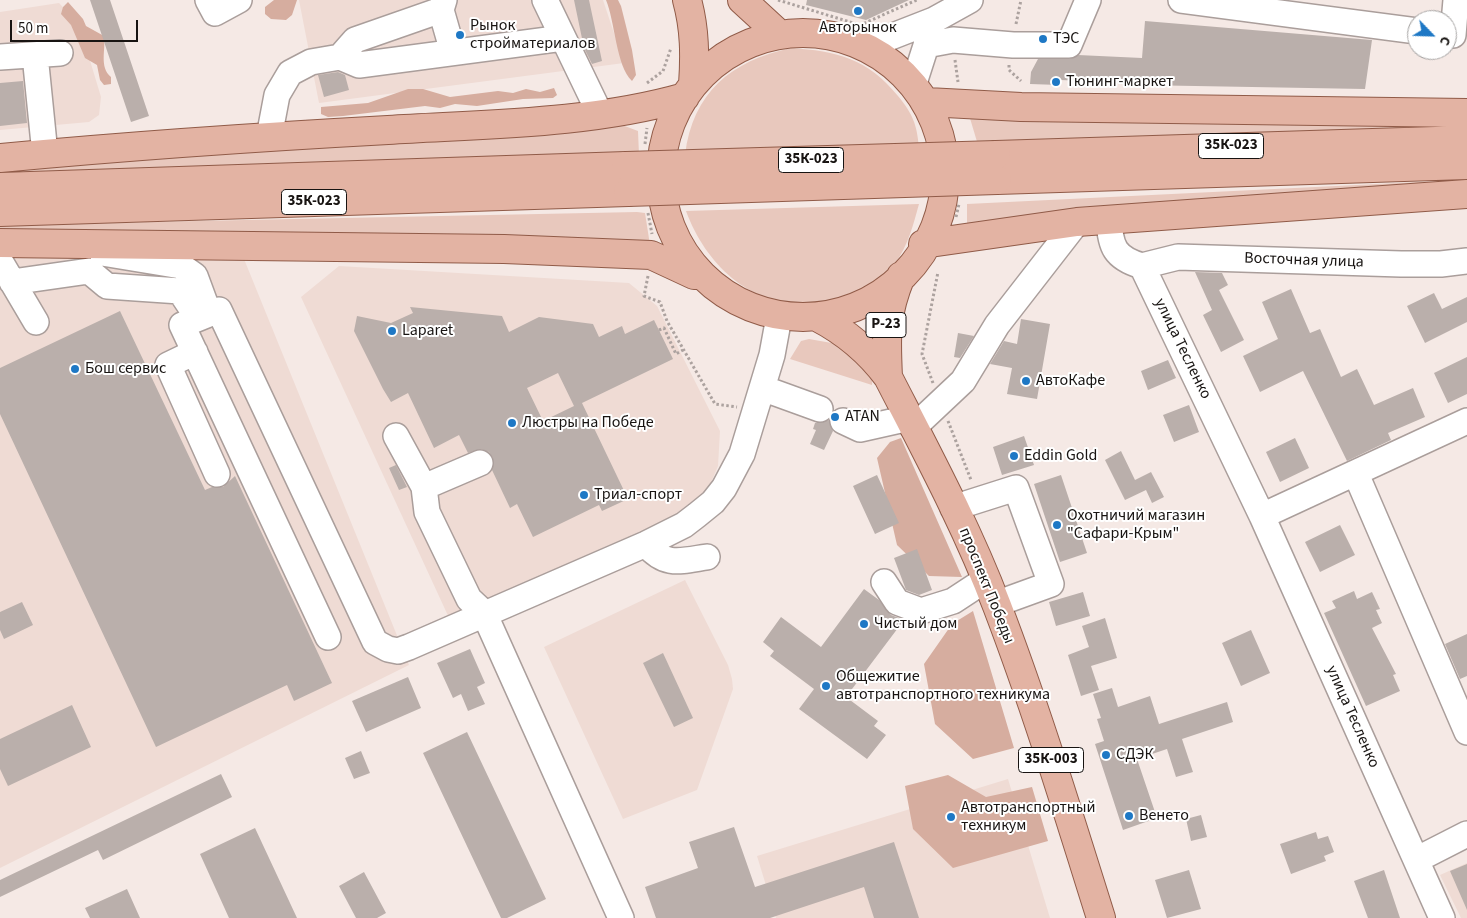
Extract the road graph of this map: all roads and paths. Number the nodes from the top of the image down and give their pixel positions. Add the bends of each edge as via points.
1 (208, 0) edge
2 (239, 0) edge
3 (545, 0) edge
4 (687, 0) edge
5 (742, 0) edge
6 (778, 0) edge
7 (917, 0) edge
8 (970, 0) edge
9 (1088, 0) edge
10 (1181, 0) edge
11 (442, 5) edge
12 (934, 20) junction
13 (1407, 30) edge
14 (779, 34) junction
15 (563, 38) junction
16 (673, 42) dead end
17 (870, 45) junction
18 (926, 45) junction
19 (453, 52) junction
20 (60, 53) dead end
21 (35, 55) junction
22 (0, 57) edge
23 (340, 57) junction
24 (1008, 70) dead end
25 (1021, 81) dead end
26 (642, 86) dead end
27 (689, 91) junction
28 (921, 91) junction
29 (1467, 113) edge
30 (600, 114) junction
31 (649, 120) dead end
32 (269, 137) junction
33 (1467, 140) edge
34 (45, 154) junction
35 (0, 158) edge
36 (1467, 165) edge
37 (996, 167) junction
38 (633, 170) junction
39 (0, 187) edge
40 (1467, 194) edge
41 (0, 212) edge
42 (647, 212) dead end
43 (1110, 228) junction
44 (1071, 231) junction
45 (652, 240) dead end
46 (0, 243) edge
47 (924, 244) junction
48 (53, 245) junction
49 (1467, 261) edge
50 (1142, 266) junction
51 (649, 270) dead end
52 (6, 272) edge
53 (938, 272) dead end
54 (901, 276) junction
55 (699, 278) junction
56 (204, 316) junction
57 (780, 317) junction
58 (817, 317) junction
59 (36, 322) dead end
60 (659, 330) dead end
61 (683, 350) junction
62 (195, 352) junction
63 (888, 377) junction
64 (758, 399) junction
65 (941, 402) junction
66 (820, 409) dead end
67 (843, 421) dead end
68 (1467, 421) edge
69 (911, 423) junction
70 (396, 436) dead end
71 (480, 463) dead end
72 (217, 474) dead end
73 (1356, 474) junction
74 (424, 487) junction
75 (979, 500) junction
76 (953, 508) junction
77 (1262, 516) junction
78 (646, 544) junction
79 (707, 557) dead end
80 (884, 582) dead end
81 (991, 592) junction
82 (484, 613) junction
83 (328, 637) dead end
84 (1467, 732) edge
85 (1467, 834) edge
86 (1416, 860) junction
87 (621, 918) edge
88 (1101, 918) edge
89 (1442, 918) edge

1 - 2 street via 215,13
3 - 15 street
4 - 27 main road via 695,50
5 - 14 main road
6 - 7 path via 860,25
8 - 12 street
9 - 18 street via 1069,45 952,40
10 - 13 street
11 - 19 street
11 - 23 street via 355,40
12 - 17 street
12 - 18 street
14 - 17 main road via 819,32
14 - 27 main road via 746,44 717,62
15 - 19 street
15 - 30 street
16 - 26 path via 663,70
17 - 28 main road via 885,54
18 - 28 street
19 - 23 street via 359,65
20 - 21 street
21 - 22 street
21 - 34 street
23 - 32 street via 311,62 290,73 277,94
24 - 25 path
27 - 30 main road via 635,109
27 - 55 main road via 667,137 662,177 671,238
28 - 29 main road via 1021,107
28 - 47 main road via 938,129 944,169 937,215
30 - 32 main road via 511,123
31 - 38 path
32 - 34 main road
33 - 37 main road, 35К-023
34 - 35 main road
36 - 37 main road, 35К-023
37 - 38 main road, 35К-023, bridge
38 - 39 main road, 35К-023
38 - 41 main road, 35К-023
40 - 43 main road
42 - 45 path
43 - 44 main road
43 - 50 street via 1115,251 1128,262
44 - 47 main road
44 - 65 street via 997,325 963,381
46 - 48 main road
47 - 54 main road
48 - 55 main road via 504,249 651,255
48 - 56 street via 181,266 194,276
49 - 50 street, Восточная улица via 1409,264 1178,257
50 - 77 street, улица Тесленко
51 - 61 path via 644,296 660,302
52 - 56 street via 89,271 107,286 180,291
52 - 59 street
53 - 65 path via 922,354
54 - 58 main road via 867,301
54 - 63 main road, проспект Победы / Р-23 via 886,320
55 - 57 main road via 724,298
56 - 62 street via 182,325
56 - 82 street via 219,310 375,642 398,650
57 - 58 main road
57 - 64 street
58 - 63 main road, проспект Победы / Р-23 via 851,337 876,360
60 - 61 path via 664,328 676,354
61 - 64 path via 714,404
62 - 72 street via 168,365
62 - 83 street
63 - 69 main road, проспект Победы / 35К-003
64 - 66 street
64 - 78 street via 742,454 713,502 684,524
65 - 69 street
65 - 75 path
67 - 69 street via 860,429
68 - 73 street
69 - 76 main road, проспект Победы / 35К-003
70 - 74 street
71 - 74 street
73 - 77 street
73 - 84 street
74 - 82 street via 427,512 469,599
75 - 76 street
75 - 81 street via 1016,488 1051,584
76 - 81 main road, проспект Победы / 35К-003
77 - 86 street, улица Тесленко
78 - 79 street via 655,556 672,562
78 - 82 street
80 - 81 street via 897,602 921,611
81 - 88 main road, проспект Победы / 35К-003 via 1039,725
82 - 87 street
85 - 86 street
86 - 89 street, улица Тесленко

